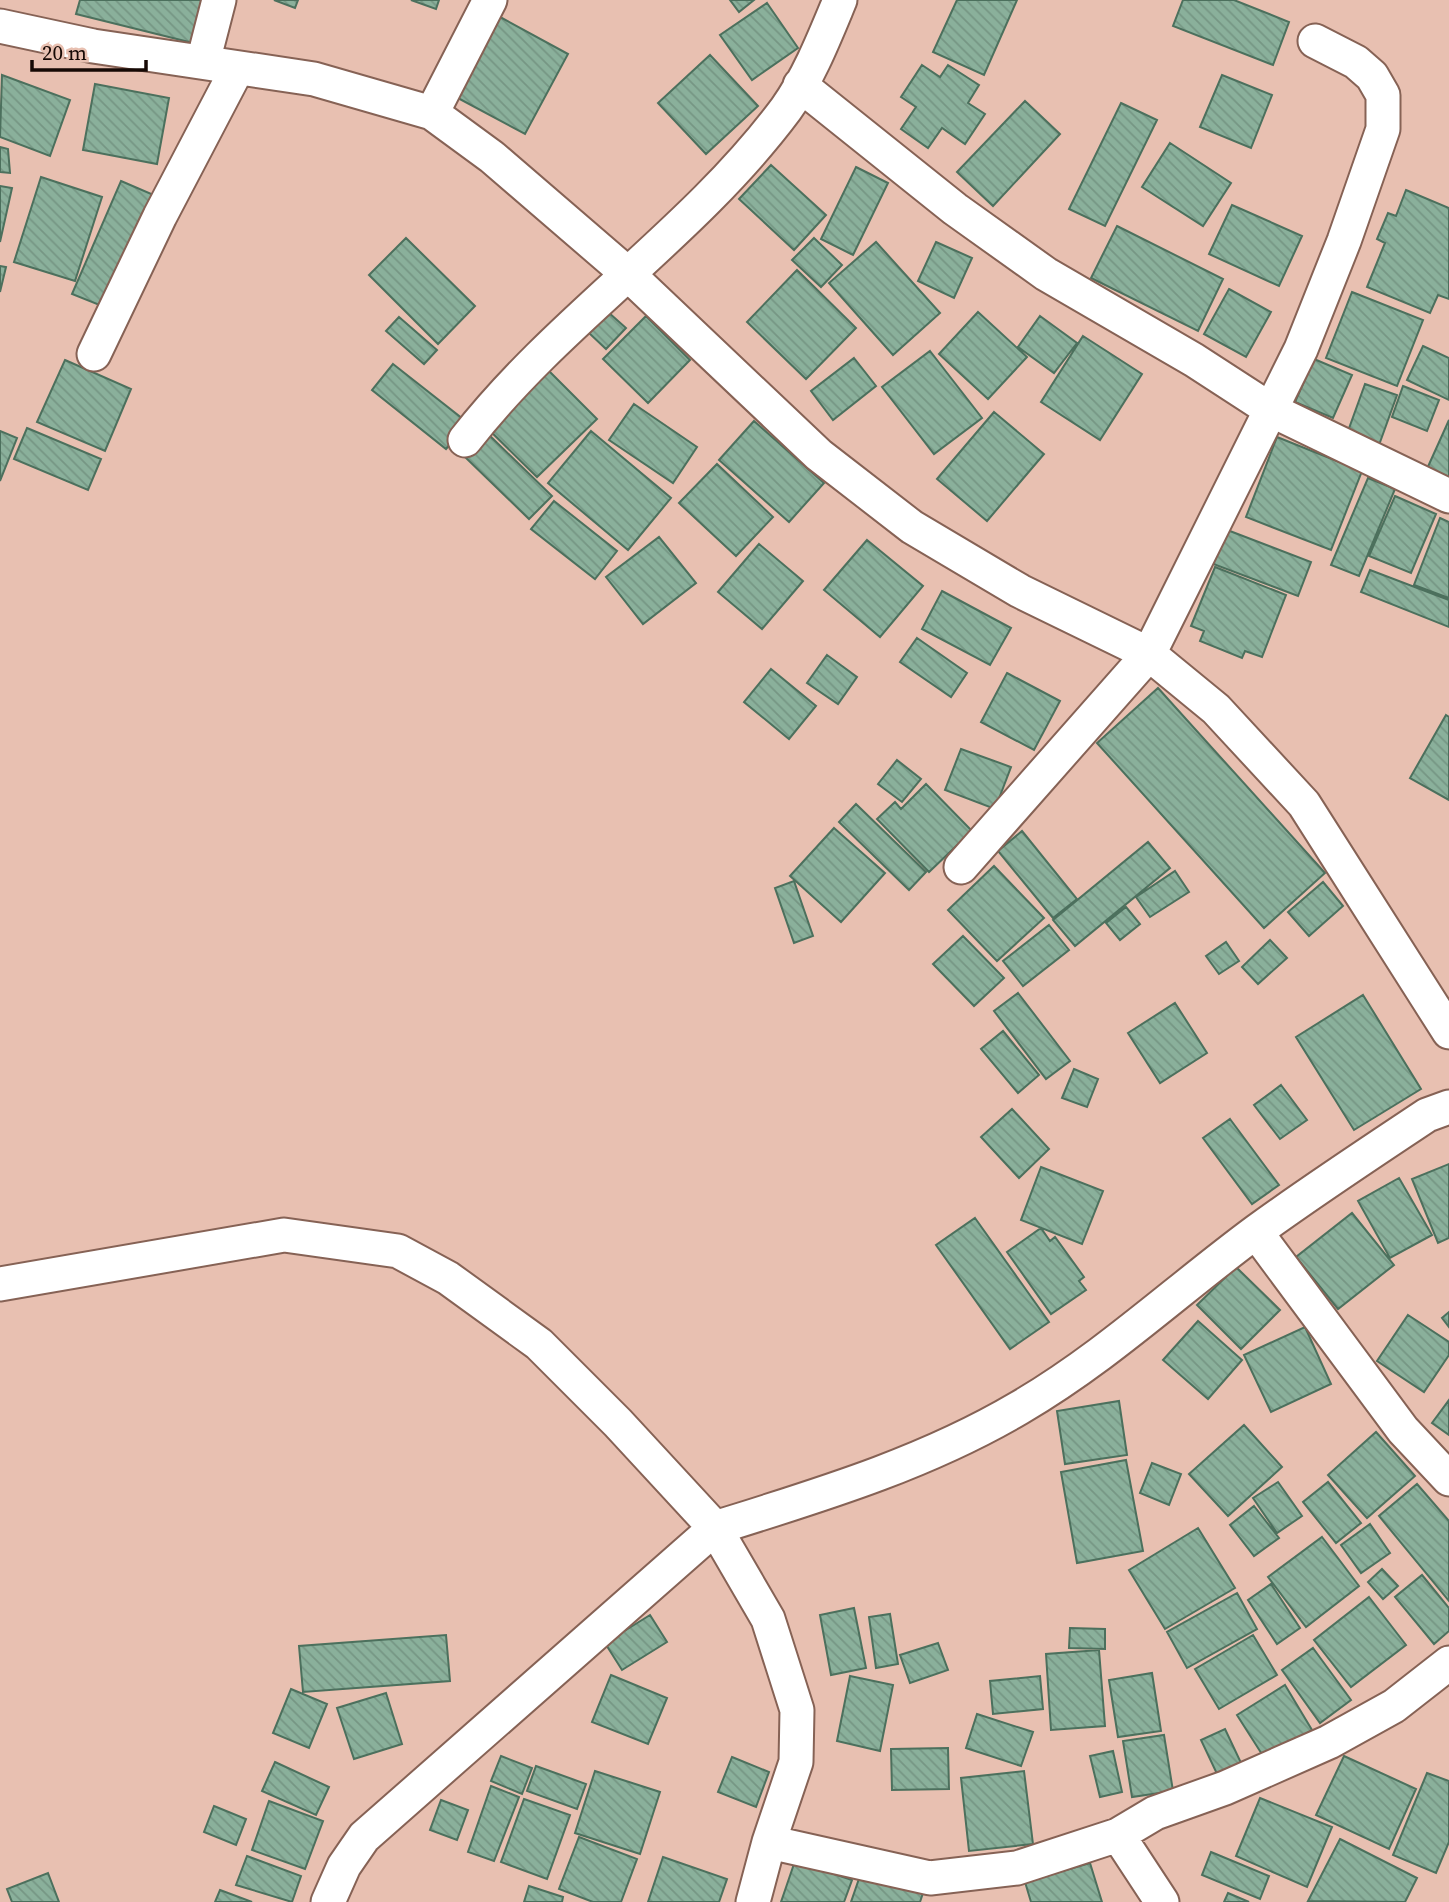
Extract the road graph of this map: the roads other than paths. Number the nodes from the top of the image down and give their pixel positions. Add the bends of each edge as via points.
1 (219, 0) edge
2 (491, 0) edge
3 (841, 0) edge
4 (0, 26) edge
5 (1315, 41) dead end
6 (203, 62) junction
7 (237, 69) junction
8 (800, 85) junction
9 (432, 113) junction
10 (629, 275) junction
11 (94, 354) dead end
12 (1271, 410) junction
13 (465, 440) dead end
14 (1449, 496) edge
15 (1149, 654) junction
16 (961, 867) dead end
17 (1449, 1032) edge
18 (1449, 1107) edge
19 (1256, 1231) junction
20 (0, 1284) edge
21 (1449, 1479) edge
22 (715, 1528) junction
23 (1449, 1663) edge
24 (1118, 1835) junction
25 (769, 1842) junction
26 (328, 1902) edge
27 (753, 1902) edge
28 (1162, 1902) edge

1 - 6 street
2 - 9 street
3 - 8 street
4 - 6 street
5 - 12 street via 1356,62 1372,76 1383,95 1383,129 1327,286
6 - 7 street
7 - 9 street via 314,79
7 - 11 street via 153,228
8 - 10 street via 787,107 710,196
8 - 12 street via 915,178 1046,274
9 - 10 street via 492,157
10 - 13 street via 493,403
10 - 15 street via 819,455 912,527 1020,591
12 - 14 street
12 - 15 street
15 - 16 street
15 - 17 street via 1216,709 1304,804
18 - 19 street via 1427,1115
19 - 21 street via 1403,1430
19 - 22 street via 1113,1346 1021,1408 888,1472
20 - 22 street via 284,1235 398,1251 448,1278 539,1344
22 - 25 street via 768,1619 797,1710 796,1762
22 - 26 street via 364,1837
23 - 24 street via 1394,1706 1329,1742 1155,1813
24 - 25 street via 1017,1868 930,1878
24 - 28 street
25 - 27 street

